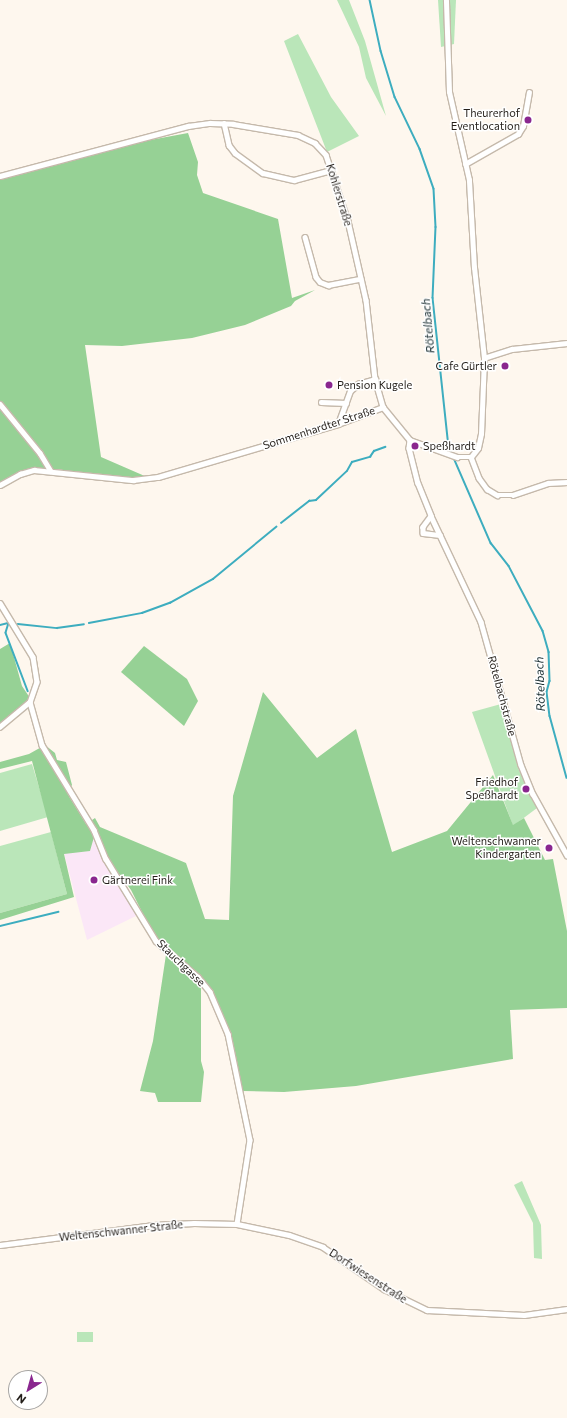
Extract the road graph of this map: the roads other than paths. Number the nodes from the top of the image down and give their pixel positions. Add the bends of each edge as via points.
1 (446, 0) edge
2 (529, 93) dead end
3 (224, 123) junction
4 (465, 163) junction
5 (332, 170) junction
6 (0, 176) edge
7 (305, 237) dead end
8 (360, 279) junction
9 (567, 343) edge
10 (484, 358) junction
11 (375, 379) junction
12 (321, 402) dead end
13 (346, 402) junction
14 (0, 404) edge
15 (383, 407) junction
16 (338, 424) junction
17 (410, 440) junction
18 (471, 457) junction
19 (51, 471) junction
20 (567, 482) edge
21 (0, 485) edge
22 (430, 516) junction
23 (440, 535) junction
24 (0, 603) edge
25 (30, 702) junction
26 (0, 727) edge
27 (567, 855) edge
28 (237, 1224) junction
29 (289, 1235) joint
30 (0, 1245) edge
31 (567, 1309) edge

1 - 4 street via 449,92
2 - 4 street via 523,126 518,134
3 - 5 street, Kohlerstraße via 298,135 315,143 326,155
3 - 5 street via 229,146 263,173 294,180
3 - 6 street, Kohlerstraße via 188,126
4 - 10 street via 469,180 474,268
5 - 8 street, Kohlerstraße via 348,221
7 - 8 street via 316,277 320,282 328,285
8 - 11 street, Kohlerstraße via 366,300
9 - 10 street via 512,349
10 - 18 street via 481,434 478,448
11 - 13 street via 358,384 350,391
11 - 15 street, Kohlerstraße
12 - 13 street
13 - 16 street
14 - 19 street via 40,452
15 - 16 street, Sommenhardter Straße
15 - 17 street, Sommenhardter Straße
16 - 19 street, Sommenhardter Straße via 158,477 134,480
17 - 18 street, Sommenhardter Straße via 457,457
17 - 22 street, Rötelbachstraße via 409,448 416,476
18 - 20 street via 487,489 497,494 512,495 548,483
19 - 21 street, Sommenhardter Straße via 20,474
22 - 23 street, Rötelbachstraße
22 - 23 street via 423,527 424,533
23 - 27 street, Rötelbachstraße via 481,622 520,765
24 - 25 street via 34,657 37,682
25 - 26 street
25 - 28 street, Stauchgasse via 42,745 94,830 111,868 156,941 198,977 210,992 228,1034 250,1140
28 - 29 street, Weltenschwanner Straße
28 - 30 street, Weltenschwanner Straße via 154,1225
29 - 31 street, Dorfwiesenstraße via 323,1247 384,1289 427,1310 524,1315

